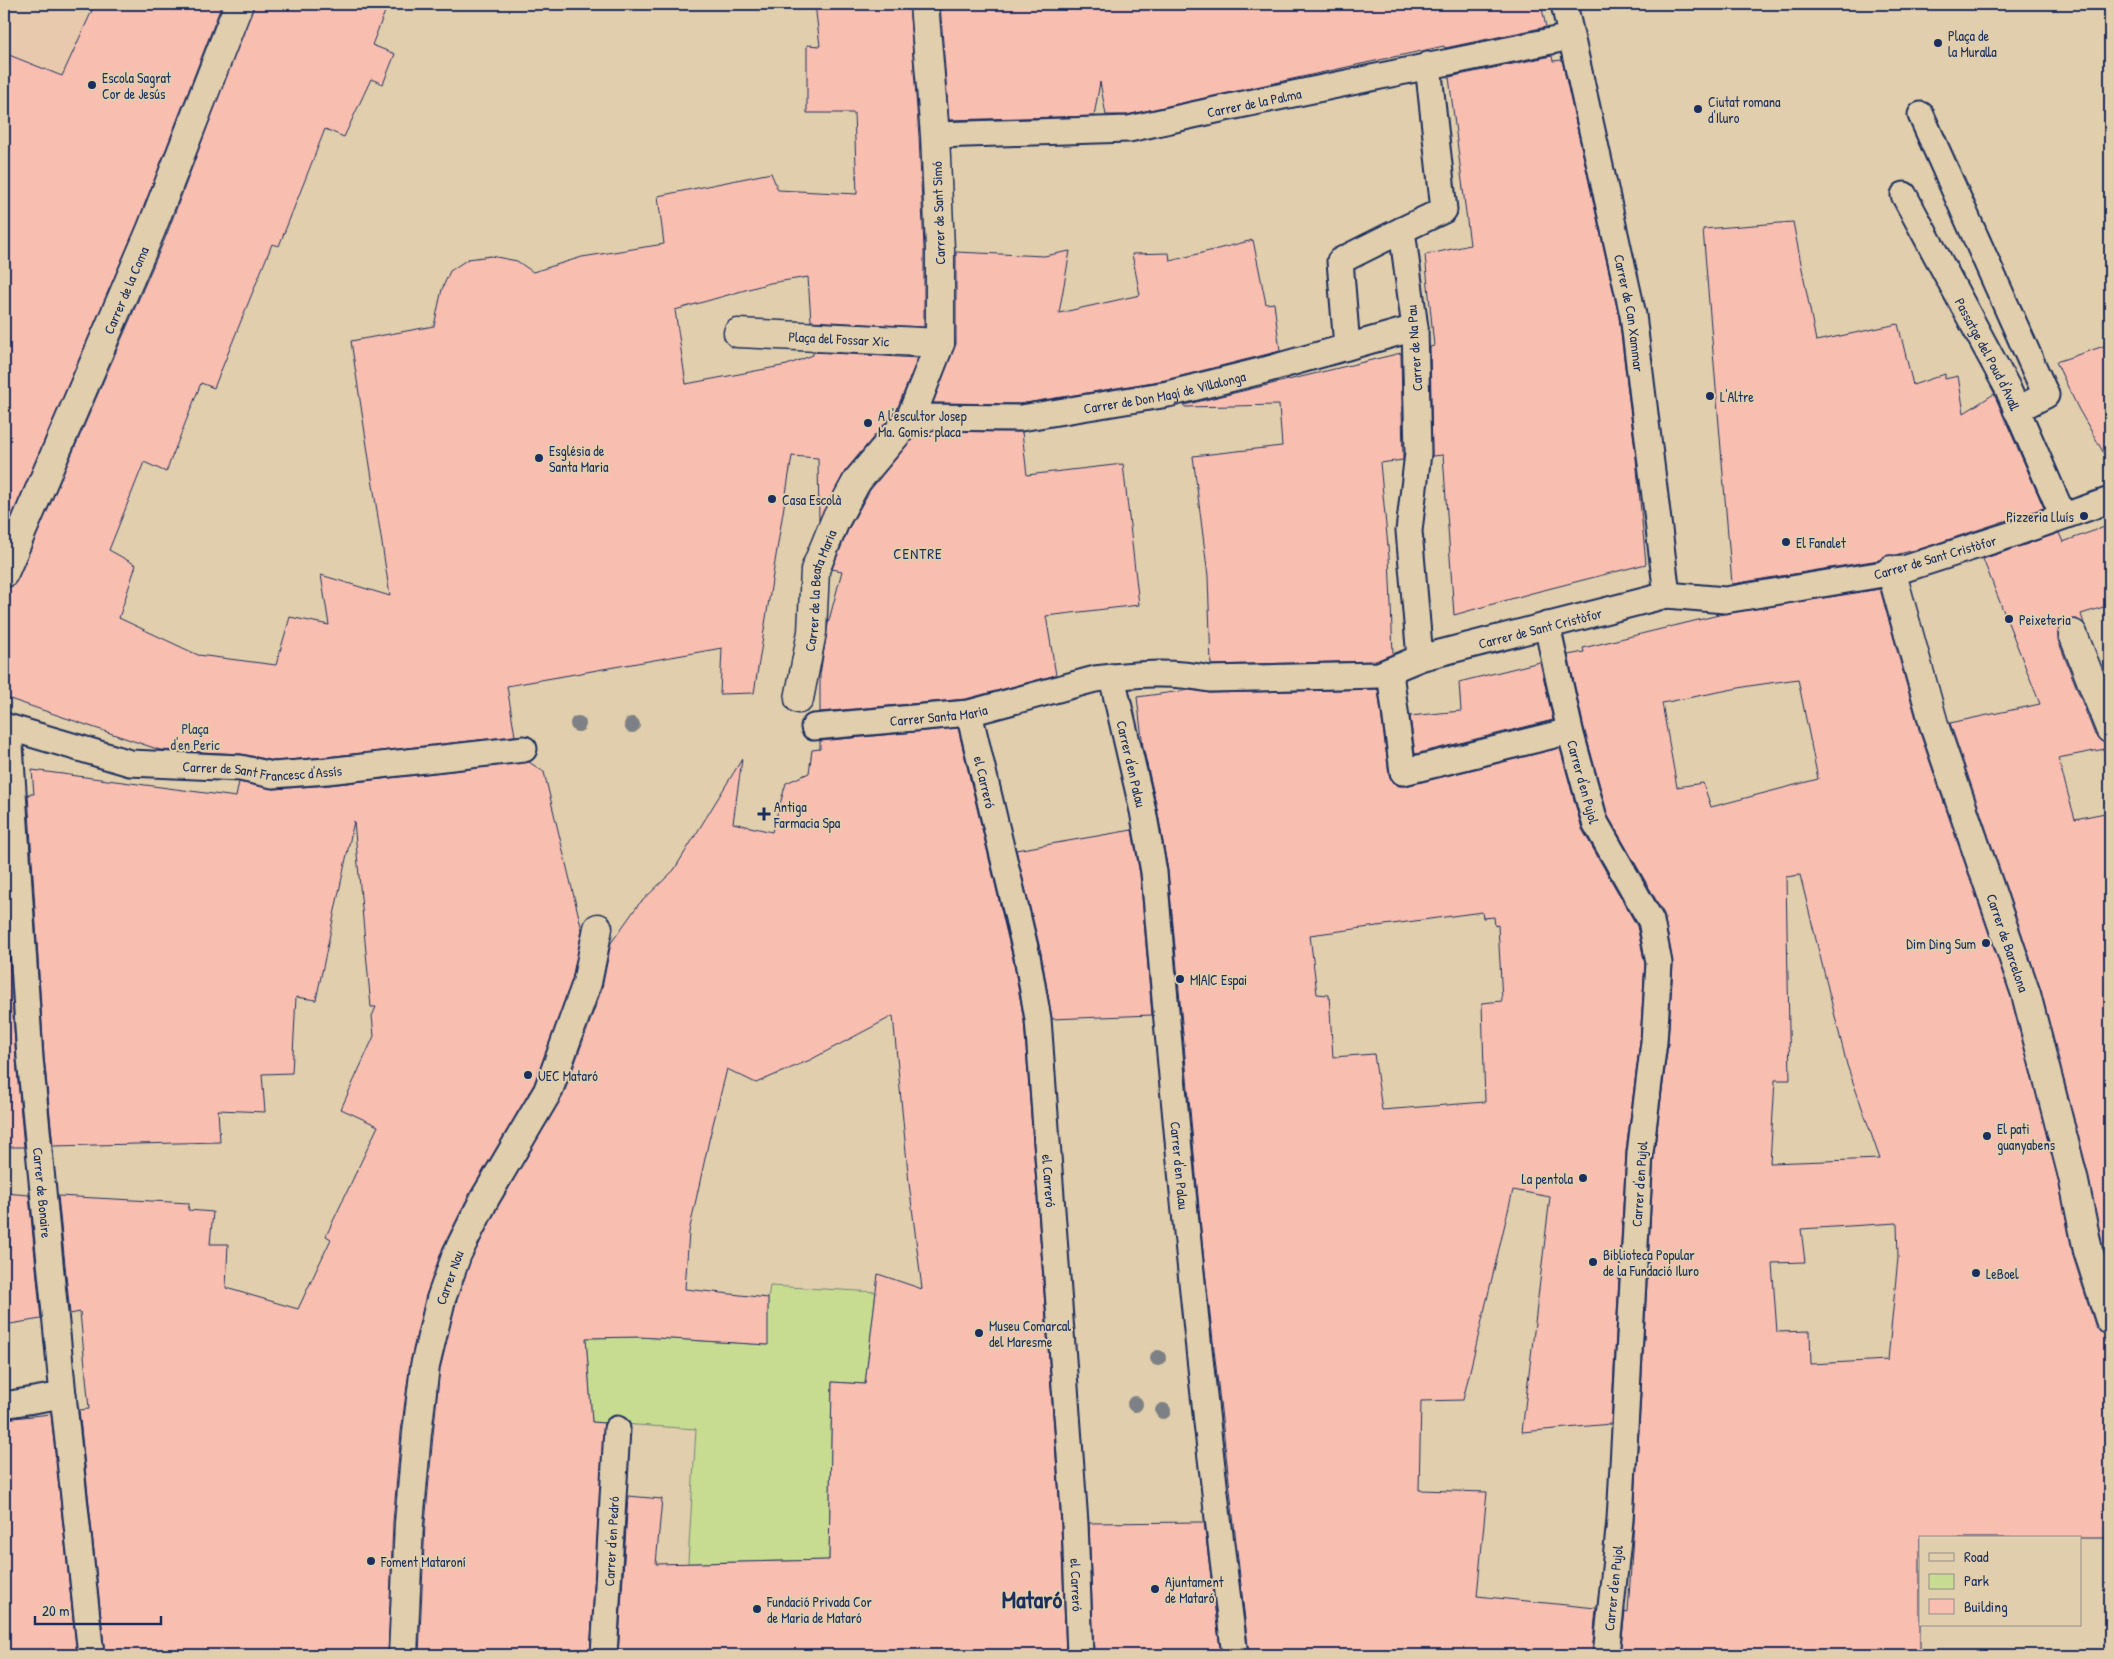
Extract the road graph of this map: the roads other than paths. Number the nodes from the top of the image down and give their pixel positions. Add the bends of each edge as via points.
1 (239, 4) edge
2 (924, 4) edge
3 (1564, 4) edge
4 (1570, 35) junction
5 (1428, 65) junction
6 (1921, 115) dead end
7 (934, 136) junction
8 (1904, 195) dead end
9 (1402, 230) junction
10 (1414, 328) junction
11 (738, 333) dead end
12 (940, 344) junction
13 (1347, 347) junction
14 (2016, 410) junction
15 (911, 417) junction
16 (2110, 500) edge
17 (2063, 516) junction
18 (1891, 570) junction
19 (4, 573) edge
20 (1668, 595) junction
21 (1547, 625) junction
22 (2073, 634) dead end
23 (1420, 658) junction
24 (1393, 670) junction
25 (1112, 677) junction
26 (1060, 689) joint
27 (799, 699) dead end
28 (969, 714) junction
29 (814, 727) dead end
30 (6, 728) edge
31 (2110, 729) edge
32 (1570, 731) junction
33 (524, 749) dead end
34 (598, 928) dead end
35 (2110, 1320) edge
36 (63, 1395) junction
37 (4, 1405) edge
38 (617, 1429) dead end
39 (91, 1655) edge
40 (403, 1655) edge
41 (604, 1655) edge
42 (1080, 1655) edge
43 (1235, 1655) edge
44 (1606, 1655) edge

1 - 19 street, Carrer de la Coma via 150,230
2 - 7 street, Carrer de Sant Simó
3 - 4 street, Carrer de Can Xammar
4 - 5 street, Carrer de la Palma
4 - 20 street, Carrer de Can Xammar via 1633,315
5 - 7 street, Carrer de la Palma via 1129,130
5 - 9 street via 1444,210
6 - 14 street via 2046,395
7 - 12 street, Carrer de Sant Simó via 940,249
8 - 14 street, Passatge del Poud d'Avall via 2007,387
9 - 10 street, Carrer de Na Pau
9 - 13 street via 1340,262
10 - 13 street, Carrer de Don Magí de Villalonga
10 - 23 street, Carrer de Na Pau via 1418,453 1410,531
11 - 12 street, Plaça del Fossar Xic
12 - 15 street, Carrer de Sant Simó
13 - 15 street, Carrer de Don Magí de Villalonga via 1168,394 1021,418
14 - 17 street, Passatge del Poud d'Avall
15 - 27 street, Carrer de la Beata Maria via 857,481 818,562 812,632
16 - 17 street, Carrer de Sant Cristòfor
17 - 18 street, Carrer de Sant Cristòfor via 1904,569
18 - 20 street, Carrer de Sant Cristòfor via 1883,574 1724,600
18 - 35 street, Carrer de Barcelona via 1934,728 2026,994 2088,1251
20 - 21 street, Carrer de Sant Cristòfor
21 - 23 street, Carrer de Sant Cristòfor
21 - 32 street, Carrer d'en Pujol
22 - 31 street
23 - 24 street, Carrer de Sant Cristòfor
24 - 25 street, Carrer de Sant Cristòfor via 1380,675 1210,679 1153,673
24 - 32 street, Carrer d'en Pujol via 1391,680 1403,772
25 - 26 street, Carrer de Sant Cristòfor
25 - 43 street, Carrer d'en Palau via 1154,872 1193,1285
26 - 28 street, Carrer Santa Maria
28 - 29 street, Carrer Santa Maria
28 - 42 street, el Carreró via 1027,956 1038,1019 1075,1523
30 - 33 street, Carrer de Sant Francesc d'Assís via 130,762 240,768 273,775
30 - 36 street, Carrer de Bonaire via 30,1058
32 - 44 street, Carrer d'en Pujol via 1595,822 1651,921 1659,964 1654,1042 1640,1153 1620,1520
34 - 40 street, Carrer Nou via 587,983 548,1091 485,1198 457,1254 442,1299 425,1366 417,1433
36 - 37 street
36 - 39 street, Carrer de Bonaire
38 - 41 street, Carrer d'en Pedró

